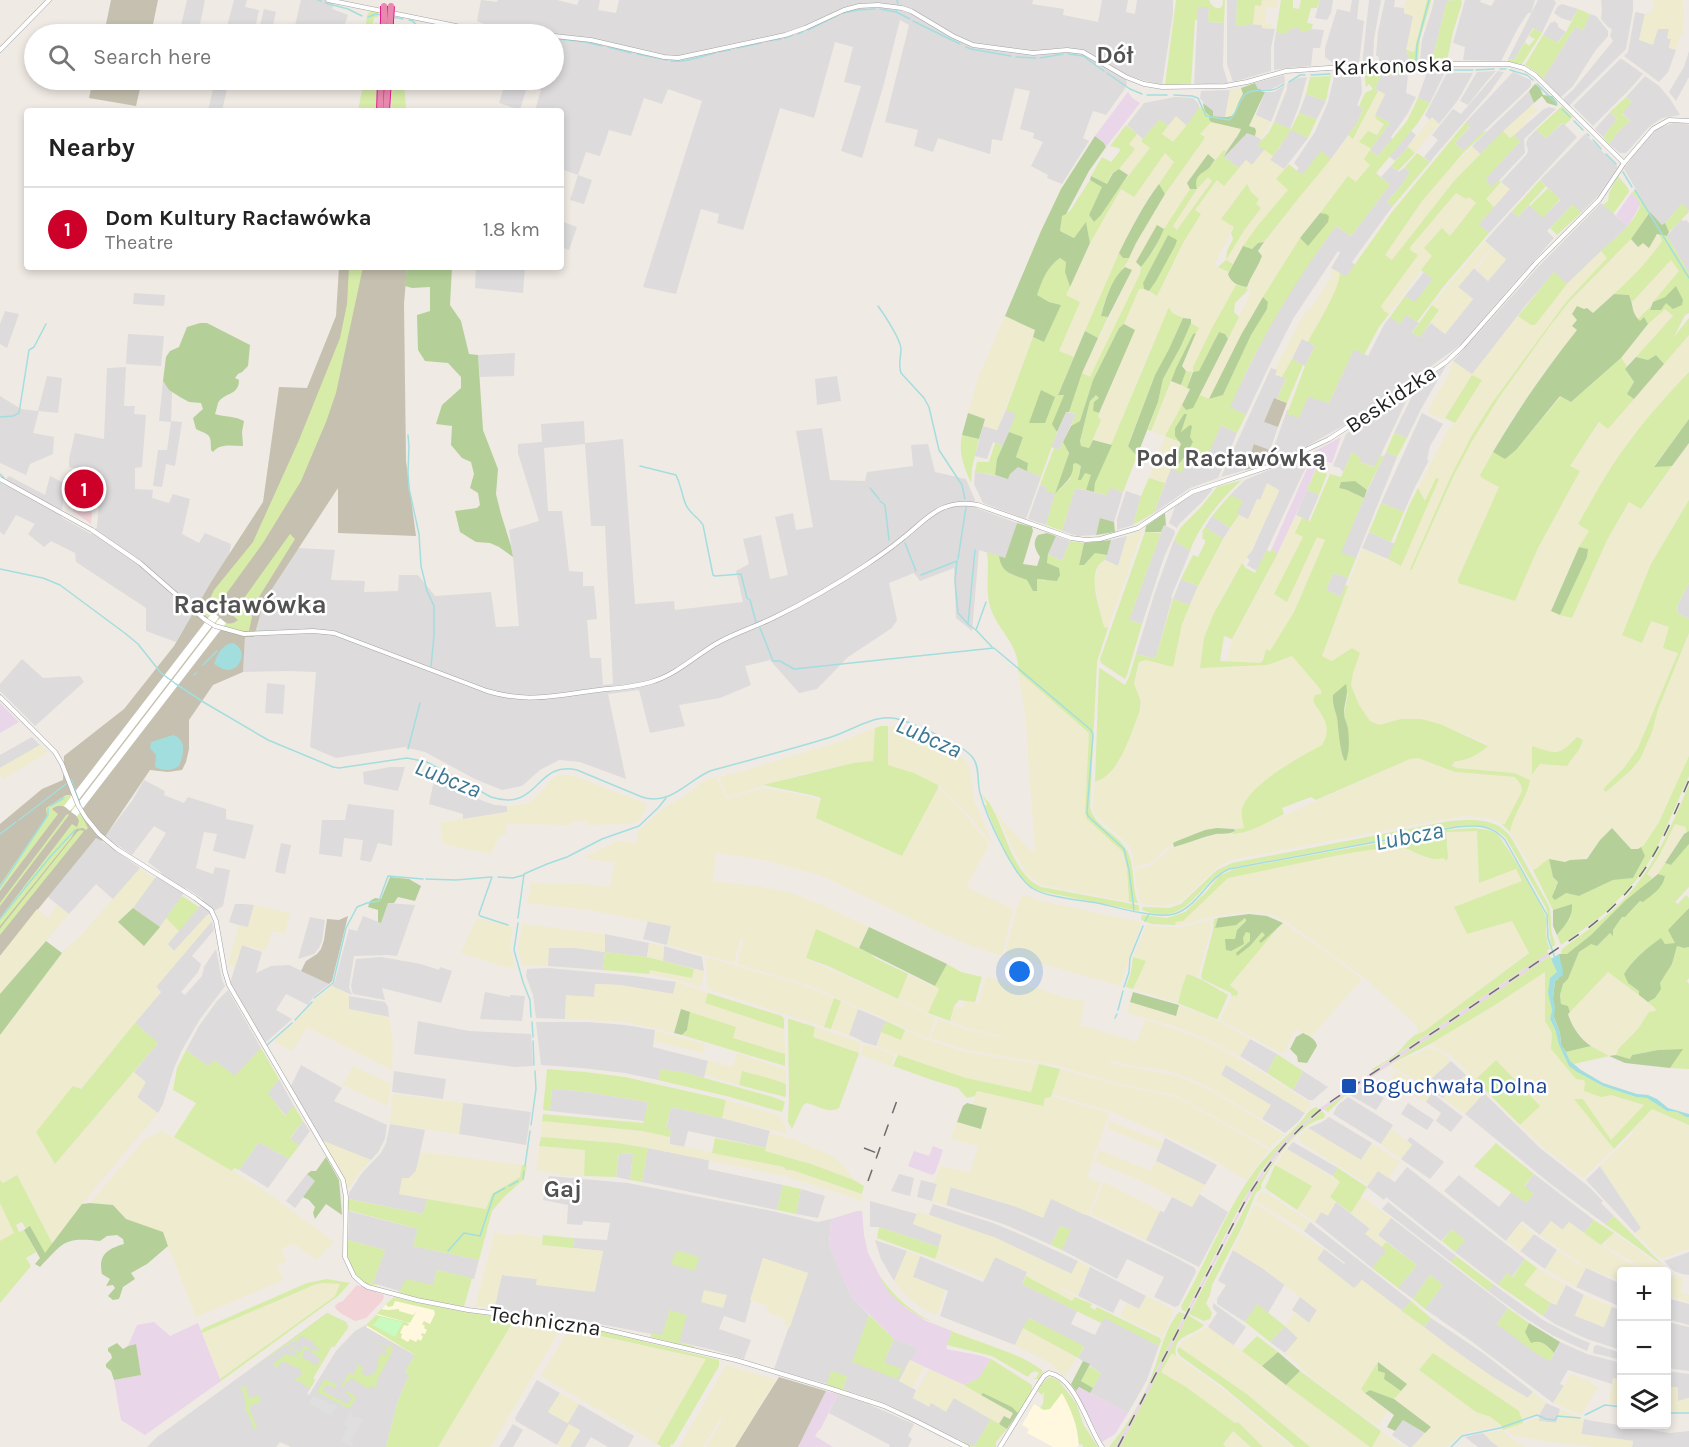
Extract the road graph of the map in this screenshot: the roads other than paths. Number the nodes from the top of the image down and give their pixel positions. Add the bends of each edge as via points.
1 (49, 0) edge
2 (328, 0) edge
3 (389, 2) edge
4 (387, 21) junction
5 (25, 24) edge
6 (386, 24) edge
7 (388, 24) edge
8 (446, 24) edge
9 (24, 26) edge
10 (564, 37) edge
11 (0, 50) edge
12 (381, 90) edge
13 (387, 90) edge
14 (380, 108) edge
15 (386, 108) edge
16 (1689, 121) edge
17 (1624, 163) junction
18 (0, 479) edge
19 (0, 697) edge
20 (967, 1447) edge
21 (1000, 1447) edge
22 (1102, 1447) edge

1 - 5 street
2 - 8 street
3 - 4 highway, bridge
4 - 6 highway
4 - 7 highway
9 - 11 street
10 - 17 street, Karkonoska via 678,58 785,35 844,10 878,5 902,8 974,45 1033,53 1083,52 1126,77 1153,86 1238,84 1277,72 1397,63 1510,64 1535,75
12 - 14 highway
13 - 15 highway
16 - 17 street, Beskidzka via 1676,119 1658,125
17 - 18 street, Beskidzka via 1599,200 1452,357 1322,442 1276,464 1192,492 1138,528 1100,538 1071,538 978,505 962,503 941,508 864,566 783,613 722,640 661,679 637,685 521,699 487,692 334,633 244,634 215,626 140,563 92,530
19 - 20 street, Techniczna via 56,755 78,804 98,833 211,910 229,985 343,1180 345,1257 349,1269 363,1284 441,1305 590,1326 736,1360 884,1406
21 - 22 street via 1049,1373 1059,1377 1077,1398

